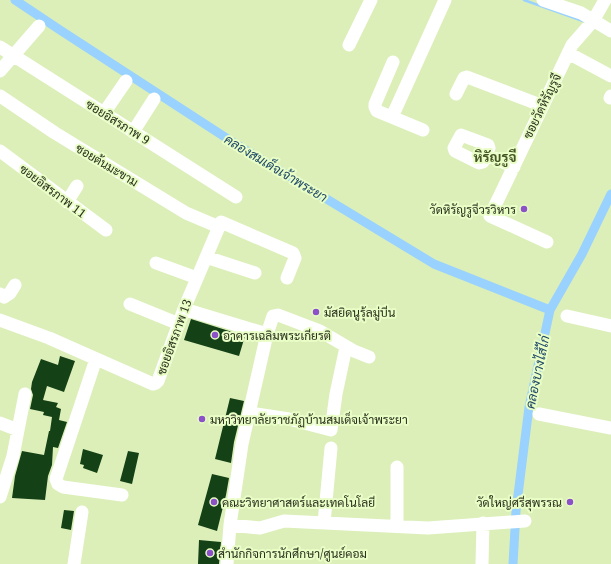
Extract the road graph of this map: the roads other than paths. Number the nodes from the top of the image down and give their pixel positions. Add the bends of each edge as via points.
1 (371, 0) edge
2 (445, 0) edge
3 (605, 0) edge
4 (550, 1) edge
5 (590, 24) junction
6 (39, 26) dead end
7 (611, 31) edge
8 (349, 44) dead end
9 (0, 47) edge
10 (568, 53) junction
11 (13, 55) junction
12 (393, 62) dead end
13 (0, 71) edge
14 (611, 76) edge
15 (126, 82) dead end
16 (456, 94) dead end
17 (0, 96) edge
18 (154, 99) dead end
19 (543, 106) junction
20 (104, 113) junction
21 (392, 117) junction
22 (424, 130) dead end
23 (133, 132) junction
24 (0, 151) edge
25 (486, 155) dead end
26 (514, 167) junction
27 (77, 186) dead end
28 (236, 197) dead end
29 (67, 202) junction
30 (220, 225) junction
31 (106, 230) dead end
32 (547, 242) dead end
33 (206, 258) junction
34 (156, 263) dead end
35 (255, 273) dead end
36 (197, 278) junction
37 (287, 278) dead end
38 (15, 285) dead end
39 (0, 294) edge
40 (130, 304) dead end
41 (184, 309) junction
42 (567, 316) dead end
43 (0, 320) edge
44 (179, 324) junction
45 (611, 326) edge
46 (267, 334) junction
47 (346, 347) junction
48 (369, 357) dead end
49 (96, 359) junction
50 (25, 394) dead end
51 (250, 414) junction
52 (540, 414) dead end
53 (0, 423) edge
54 (611, 428) edge
55 (18, 430) junction
56 (331, 448) dead end
57 (397, 467) dead end
58 (122, 495) dead end
59 (0, 497) edge
60 (82, 512) dead end
61 (519, 522) dead end
62 (324, 523) junction
63 (483, 524) junction
64 (230, 525) junction
65 (396, 526) junction
66 (74, 564) edge
67 (227, 564) edge
68 (482, 564) edge

1 - 8 street
2 - 21 street
3 - 5 street, ซอยวัดหิรัญรูจี
4 - 5 street via 581,13
5 - 7 street
5 - 10 street, ซอยวัดหิรัญรูจี
6 - 11 street
9 - 11 street, ซอยอิสรภาพ 9
10 - 14 street
10 - 19 street, ซอยวัดหิรัญรูจี
11 - 13 street
11 - 20 street, ซอยอิสรภาพ 9
12 - 21 street via 375,104 377,111
15 - 20 street
16 - 19 street via 464,78 468,77
17 - 30 street, ซอยต้นมะขาม via 55,133 186,213
18 - 23 street
19 - 26 street, ซอยวัดหิรัญรูจี
20 - 23 street, ซอยอิสรภาพ 9
21 - 22 street
23 - 28 street, ซอยอิสรภาพ 9
24 - 29 street, ซอยอิสรภาพ 11
25 - 26 street
26 - 32 street, ซอยวัดหิรัญรูจี via 490,216
27 - 29 street
29 - 31 street, ซอยอิสรภาพ 11
30 - 33 street, ซอยอิสรภาพ 13
30 - 37 street, ซอยต้นมะขาม via 293,253 295,258
33 - 35 street
33 - 36 street, ซอยอิสรภาพ 13
34 - 36 street
36 - 41 street, ซอยอิสรภาพ 13
38 - 39 street via 4,297
40 - 44 street
41 - 44 street, ซอยอิสรภาพ 13
41 - 46 street
42 - 45 street
43 - 49 street, ซอยอิสรภาพ 13
44 - 49 street, ซอยอิสรภาพ 13 via 156,383 153,384
46 - 47 street via 273,316 278,315 320,332
46 - 51 street
47 - 48 street
47 - 51 street via 331,430 289,419
49 - 58 street via 56,479 63,487
50 - 55 street
51 - 64 street via 242,444
52 - 54 street
53 - 55 street
55 - 59 street
56 - 62 street
57 - 65 street
60 - 66 street
61 - 63 street
62 - 64 street via 284,521 260,528
62 - 65 street
63 - 65 street via 428,528
63 - 68 street
64 - 67 street

